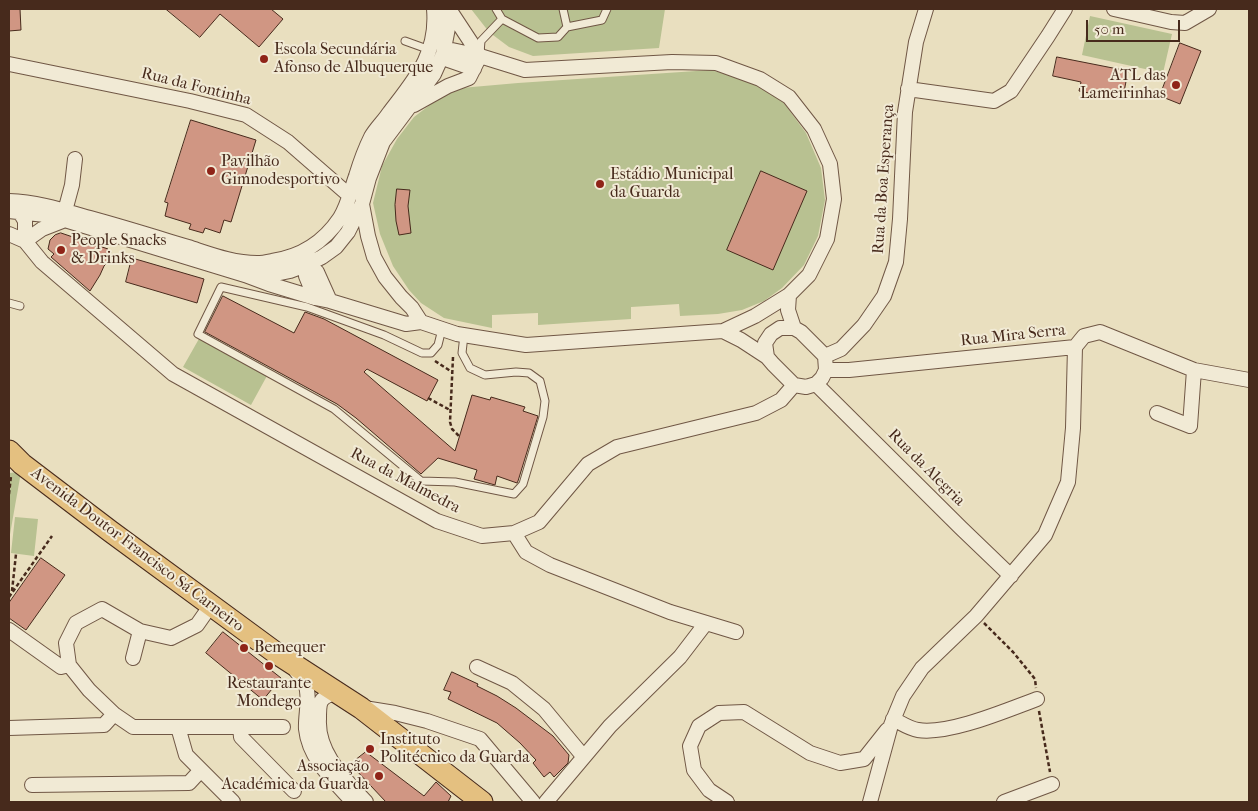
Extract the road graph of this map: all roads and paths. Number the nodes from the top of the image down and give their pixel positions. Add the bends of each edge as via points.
1 (434, 9) edge
2 (448, 9) edge
3 (496, 9) edge
4 (563, 9) edge
5 (607, 9) edge
6 (926, 9) edge
7 (1065, 9) edge
8 (1114, 9) edge
9 (1209, 9) edge
10 (502, 19) junction
11 (567, 27) junction
12 (405, 41) dead end
13 (437, 52) junction
14 (480, 56) junction
15 (9, 64) edge
16 (474, 69) junction
17 (908, 89) junction
18 (410, 107) junction
19 (75, 158) dead end
20 (350, 196) junction
21 (362, 204) junction
22 (14, 206) edge
23 (65, 215) junction
24 (10, 235) edge
25 (25, 241) junction
26 (303, 259) junction
27 (245, 276) junction
28 (789, 295) junction
29 (316, 298) junction
30 (330, 301) junction
31 (9, 303) edge
32 (20, 306) dead end
33 (420, 322) junction
34 (794, 328) junction
35 (442, 329) junction
36 (723, 332) junction
37 (460, 334) junction
38 (1074, 347) junction
39 (431, 353) junction
40 (767, 356) junction
41 (826, 363) junction
42 (1194, 370) junction
43 (452, 372) junction
44 (1249, 380) edge
45 (816, 384) junction
46 (794, 385) junction
47 (428, 398) dead end
48 (450, 410) junction
49 (1157, 413) dead end
50 (459, 436) dead end
51 (13, 463) edge
52 (9, 494) edge
53 (514, 533) junction
54 (52, 536) dead end
55 (16, 554) dead end
56 (1011, 576) junction
57 (12, 593) junction
58 (9, 598) edge
59 (210, 605) junction
60 (706, 623) junction
61 (9, 630) edge
62 (140, 632) junction
63 (736, 632) dead end
64 (133, 658) dead end
65 (69, 665) junction
66 (477, 667) dead end
67 (320, 688) junction
68 (1037, 699) dead end
69 (361, 708) junction
70 (114, 714) junction
71 (892, 722) junction
72 (178, 727) junction
73 (240, 727) junction
74 (284, 727) dead end
75 (9, 728) edge
76 (583, 756) junction
77 (201, 770) junction
78 (332, 772) junction
79 (1052, 784) dead end
80 (32, 785) dead end
81 (294, 791) dead end
82 (233, 802) edge
83 (353, 802) edge
84 (366, 802) edge
85 (482, 802) edge
86 (533, 802) edge
87 (546, 802) edge
88 (727, 802) edge
89 (870, 802) edge
90 (1004, 802) edge

1 - 13 street
2 - 13 street via 448,28
2 - 14 street
3 - 10 lane
4 - 11 lane
5 - 11 lane via 602,20
6 - 17 street, Rua da Boa Esperança via 916,42
7 - 17 street via 1011,91 994,101
8 - 9 street via 1185,23
10 - 11 lane via 538,38 558,37
10 - 14 lane via 481,41
12 - 13 lane
13 - 14 street via 452,50
13 - 16 street via 448,60
13 - 18 street via 434,74
13 - 20 street via 425,61 372,136
14 - 16 street
14 - 28 street via 525,70 672,62 716,63 760,79 789,97 814,129 830,164 834,199 827,239 809,276
15 - 20 street, Rua da Fontinha via 246,115 288,142
16 - 18 street via 469,78
17 - 41 street, Rua da Boa Esperança via 896,262 884,296 864,325
18 - 21 street via 383,142
19 - 23 street
20 - 26 street via 340,217
21 - 26 street via 348,232 336,247 322,257
21 - 33 street via 374,257 385,277
22 - 23 street via 43,204
22 - 24 street, Rua da Malmedra
22 - 25 street via 24,221
23 - 25 street
23 - 26 street via 232,260 258,263
23 - 27 street
24 - 25 street, Rua da Malmedra
25 - 53 street, Rua da Malmedra via 42,262 173,374 437,521 482,536
26 - 27 street via 290,271
26 - 29 street via 306,276
26 - 30 street via 317,272
27 - 29 street
28 - 34 street via 788,310
28 - 36 street
29 - 30 street
30 - 33 street via 406,324
31 - 32 lane
33 - 35 street
34 - 40 street via 780,328 771,334 765,343
34 - 41 street
35 - 37 street
35 - 39 lane via 438,345
36 - 37 street via 526,345
36 - 40 street
37 - 39 lane via 462,353 470,368 485,375 529,373 540,382 545,400 543,417 523,484 514,494 455,482 421,481 334,409 198,334 221,287 307,308 384,335 422,353
37 - 43 path via 453,350
38 - 41 street, Rua Mira Serra via 849,370
38 - 42 street, Rua Mira Serra via 1084,336 1100,332
38 - 56 street via 1073,428 1068,482 1045,535
39 - 43 path via 435,361
40 - 46 street
41 - 45 street via 822,378
42 - 44 street, Rua Mira Serra
42 - 49 street via 1190,426
43 - 48 path
45 - 46 street via 806,387
45 - 56 street, Rua da Alegria
46 - 53 street, Rua da Malmedra via 781,400 756,412 617,447 588,464 539,522
47 - 48 path
48 - 50 path via 452,429
51 - 52 path
51 - 59 main road, Avenida Doutor Francisco Sá Carneiro
53 - 60 street via 526,552 550,565
54 - 57 path
55 - 57 path
56 - 71 street via 976,616 922,668 903,696
57 - 58 path
59 - 62 street via 197,625 171,638
59 - 67 main road, Avenida Doutor Francisco Sá Carneiro
60 - 63 street
60 - 76 street via 680,657
61 - 65 street via 61,667
62 - 64 street
62 - 65 street via 102,610 76,623 66,643
65 - 70 street
66 - 76 street via 512,683 544,710
67 - 69 main road, Avenida Doutor Francisco Sá Carneiro
67 - 78 street via 318,727
67 - 78 street via 308,703 306,729 313,753
68 - 71 street via 940,730 917,730
69 - 85 main road, Avenida Doutor Francisco Sá Carneiro
69 - 86 street via 419,719 480,739
70 - 72 street via 134,727
70 - 75 street via 104,725
71 - 88 street via 864,759 840,763 810,753 744,712 718,714 700,726 690,746 694,770 709,790
71 - 89 street
72 - 73 street
72 - 77 street via 186,755
73 - 74 street
73 - 81 street via 241,737
76 - 87 street
77 - 80 street via 188,783
77 - 82 street
78 - 83 street
78 - 84 street
79 - 90 street

